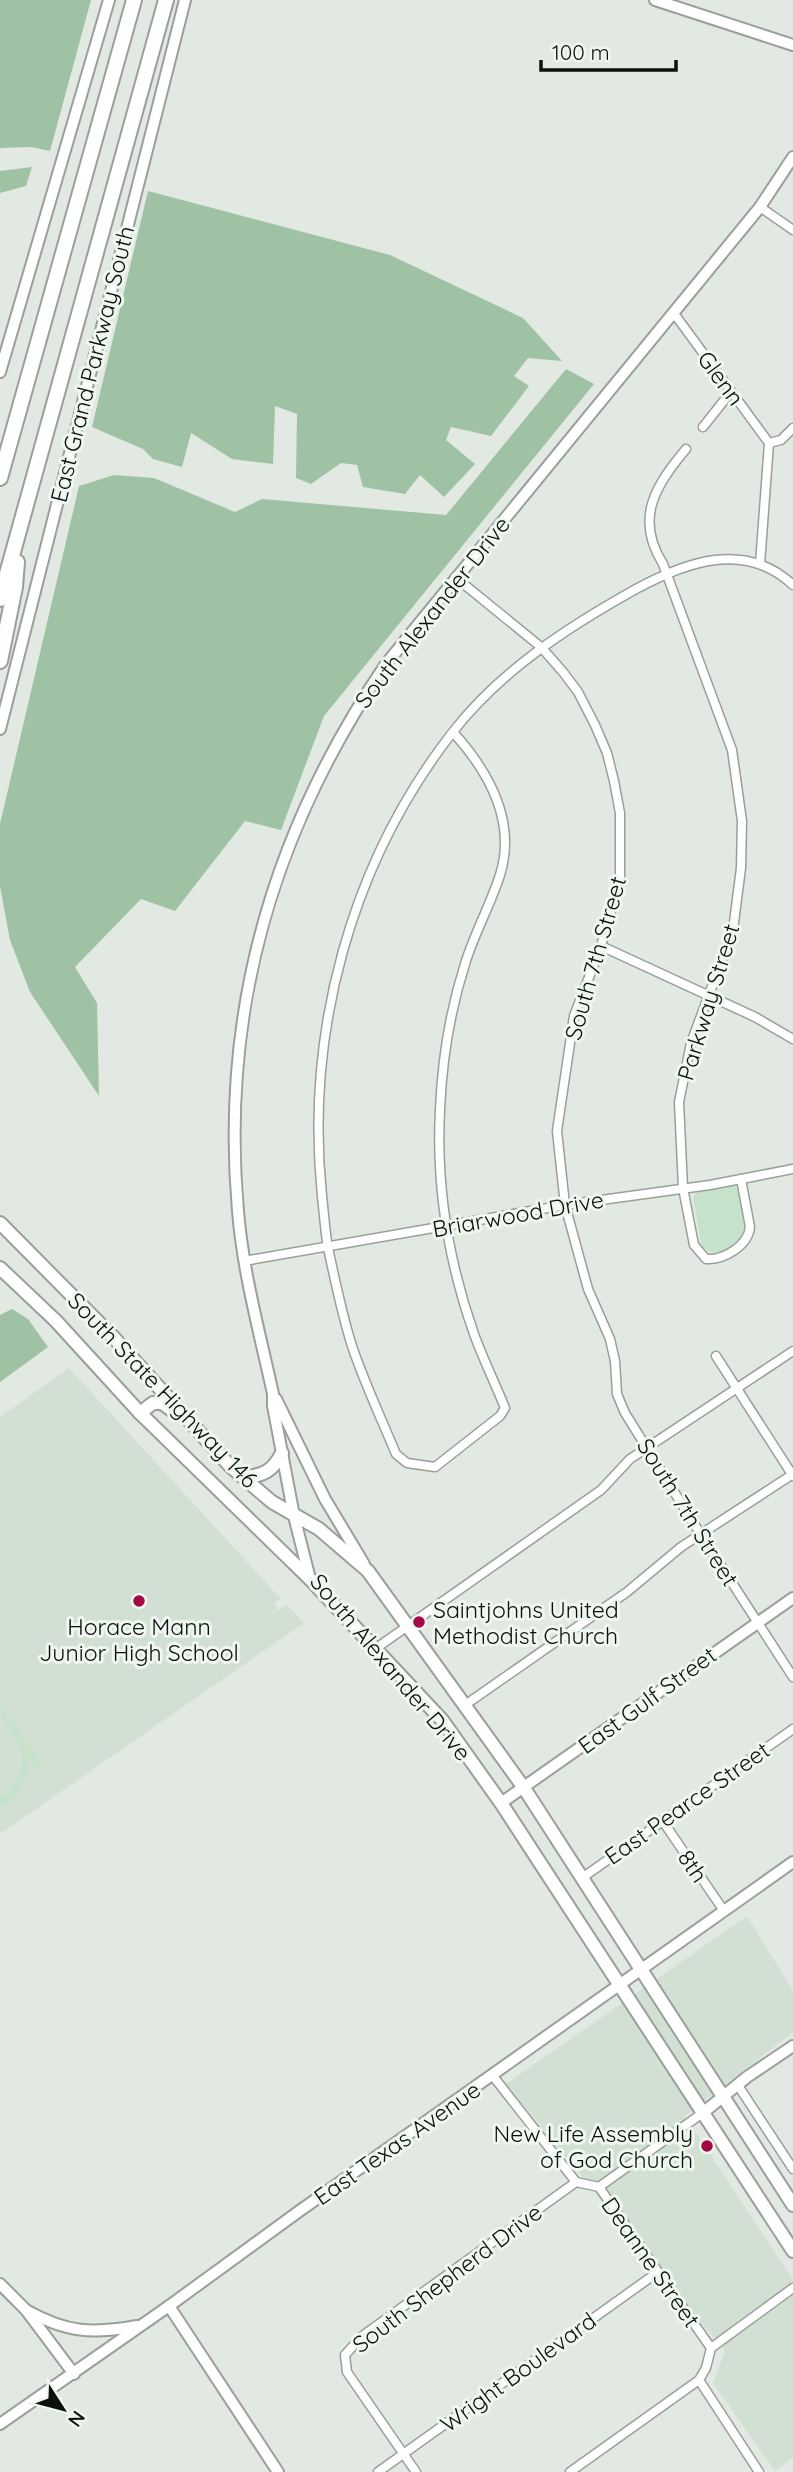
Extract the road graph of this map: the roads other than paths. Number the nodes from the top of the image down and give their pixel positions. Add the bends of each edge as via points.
1 (109, 0) edge
2 (134, 0) edge
3 (166, 0) edge
4 (185, 0) edge
5 (655, 0) edge
6 (793, 45) edge
7 (793, 157) edge
8 (760, 207) junction
9 (793, 230) edge
10 (673, 313) junction
11 (0, 372) edge
12 (730, 393) junction
13 (703, 427) dead end
14 (793, 428) edge
15 (769, 443) junction
16 (686, 449) dead end
17 (0, 478) edge
18 (20, 523) junction
19 (760, 564) junction
20 (666, 573) junction
21 (455, 577) junction
22 (793, 585) edge
23 (0, 599) edge
24 (541, 647) junction
25 (0, 661) edge
26 (0, 729) edge
27 (453, 732) junction
28 (601, 946) junction
29 (710, 996) junction
30 (793, 1039) edge
31 (793, 1169) edge
32 (741, 1179) junction
33 (683, 1188) junction
34 (565, 1205) junction
35 (0, 1223) edge
36 (446, 1227) junction
37 (328, 1246) junction
38 (244, 1261) junction
39 (0, 1268) edge
40 (793, 1351) edge
41 (716, 1356) dead end
42 (737, 1389) junction
43 (273, 1394) junction
44 (140, 1413) junction
45 (193, 1426) junction
46 (647, 1446) junction
47 (282, 1453) junction
48 (793, 1475) edge
49 (243, 1477) junction
50 (294, 1516) junction
51 (701, 1535) junction
52 (368, 1571) junction
53 (310, 1579) junction
54 (793, 1598) edge
55 (758, 1621) junction
56 (406, 1626) junction
57 (375, 1649) junction
58 (793, 1677) edge
59 (465, 1705) junction
60 (793, 1729) edge
61 (524, 1788) junction
62 (502, 1803) junction
63 (662, 1820) junction
64 (793, 1862) edge
65 (582, 1878) junction
66 (724, 1911) junction
67 (640, 1970) junction
68 (620, 1983) junction
69 (793, 2046) edge
70 (493, 2076) junction
71 (737, 2084) junction
72 (722, 2096) junction
73 (704, 2112) junction
74 (793, 2169) edge
75 (576, 2182) junction
76 (599, 2187) junction
77 (785, 2193) junction
78 (765, 2205) junction
79 (793, 2205) edge
80 (793, 2251) edge
81 (658, 2272) junction
82 (0, 2284) edge
83 (793, 2288) edge
84 (169, 2306) junction
85 (26, 2310) junction
86 (144, 2324) junction
87 (711, 2348) junction
88 (74, 2374) junction
89 (699, 2380) junction
90 (0, 2424) edge
91 (403, 2454) junction
92 (278, 2472) edge
93 (378, 2472) edge
94 (416, 2472) edge
95 (570, 2472) edge
96 (759, 2472) edge

1 - 11 main road
2 - 17 highway
3 - 18 highway, East Grand Parkway South
4 - 26 main road, East Grand Parkway South
5 - 6 main road
7 - 8 main road, South Alexander Drive
8 - 9 street
8 - 10 main road, South Alexander Drive
10 - 12 street, Glenn
10 - 21 main road, South Alexander Drive
12 - 13 street
12 - 15 street, Glenn
14 - 15 street via 781,440
15 - 19 street
16 - 20 street, Parkway Street via 659,483 651,508 654,549
18 - 23 highway, East Grand Parkway South
18 - 25 highway via 15,587
19 - 20 street via 718,559
19 - 22 street
20 - 24 street
20 - 29 street, Parkway Street via 732,750 741,811 741,869 733,930
21 - 24 street, South 7th Street
21 - 38 main road, South Alexander Drive via 356,710 299,819 270,896 250,975 237,1068 234,1153
24 - 27 street via 486,695
24 - 28 street, South 7th Street via 578,692 607,753 614,781 621,831 620,879
27 - 36 street via 480,765 495,793 505,832 505,854 465,965 449,1030 440,1109
27 - 37 street via 384,840 352,917 334,984 319,1095
28 - 29 street
28 - 34 street, South 7th Street via 574,1016 557,1130
29 - 30 street
29 - 33 street, Parkway Street via 691,1043 679,1102
31 - 32 street, Briarwood Drive
32 - 33 street, Briarwood Drive
32 - 33 street, Parkway Street via 749,1235 722,1258 706,1259 694,1245
33 - 34 street, Briarwood Drive
34 - 36 street, Briarwood Drive
34 - 46 street, South 7th Street via 588,1289 610,1339 617,1394
35 - 45 main road, South State Highway 146
36 - 37 street, Briarwood Drive
36 - 37 street via 475,1335 505,1408 435,1467 407,1463 396,1454 352,1345
37 - 38 street, Briarwood Drive
38 - 43 main road, South Alexander Drive
39 - 44 main road, South State Highway 146
40 - 42 street
41 - 42 street
42 - 46 street
42 - 48 street
43 - 47 main road, South Alexander Drive
43 - 52 main road, South Alexander Drive via 324,1499
44 - 45 main road via 153,1403 162,1403
44 - 53 main road, South State Highway 146
45 - 49 main road, South State Highway 146
46 - 51 street, South 7th Street
46 - 56 street via 601,1490
47 - 49 main road via 267,1472
47 - 50 main road, South Alexander Drive
48 - 51 street
49 - 50 main road, South State Highway 146
50 - 52 main road, South State Highway 146 via 319,1529
50 - 53 main road, South Alexander Drive
51 - 55 street, South 7th Street
51 - 59 street
52 - 56 main road, South Alexander Drive
53 - 57 main road, South Alexander Drive
54 - 55 main road, East Gulf Street
55 - 58 street, South 7th Street
55 - 61 main road, East Gulf Street
56 - 57 street
56 - 59 main road, South Alexander Drive
57 - 62 main road, South Alexander Drive via 442,1720
59 - 61 main road, South Alexander Drive
60 - 63 street, East Pearce Street
61 - 62 main road, East Gulf Street
61 - 65 main road, South Alexander Drive
62 - 68 main road, South Alexander Drive
63 - 65 street, East Pearce Street
63 - 66 street, 8th
64 - 66 main road, East Texas Avenue
65 - 67 main road, South Alexander Drive
66 - 67 main road, East Texas Avenue
67 - 68 main road, East Texas Avenue
67 - 72 main road, South Alexander Drive
68 - 70 main road, East Texas Avenue
68 - 73 main road, South Alexander Drive
69 - 71 main road
70 - 75 street, Deanne Street
70 - 84 main road, East Texas Avenue
71 - 72 main road
71 - 74 street
72 - 73 main road
72 - 77 main road, South Alexander Drive
73 - 76 street
73 - 78 main road, South Alexander Drive
75 - 76 street, Deanne Street
75 - 91 street, South Shepherd Drive via 360,2337 345,2355 347,2372
76 - 81 street, Deanne Street
77 - 78 main road
77 - 79 main road, South Alexander Drive
78 - 80 main road, South Alexander Drive
81 - 87 street, Deanne Street
81 - 91 street, Wright Boulevard
82 - 85 main road
83 - 87 street
84 - 86 main road, East Texas Avenue
84 - 92 main road
85 - 86 main road via 78,2331
85 - 88 main road
86 - 88 main road, East Texas Avenue
87 - 89 street, Deanne Street
88 - 90 main road, East Texas Avenue
89 - 95 street
89 - 96 street
91 - 93 street, Wright Boulevard
91 - 94 street, South Shepherd Drive

